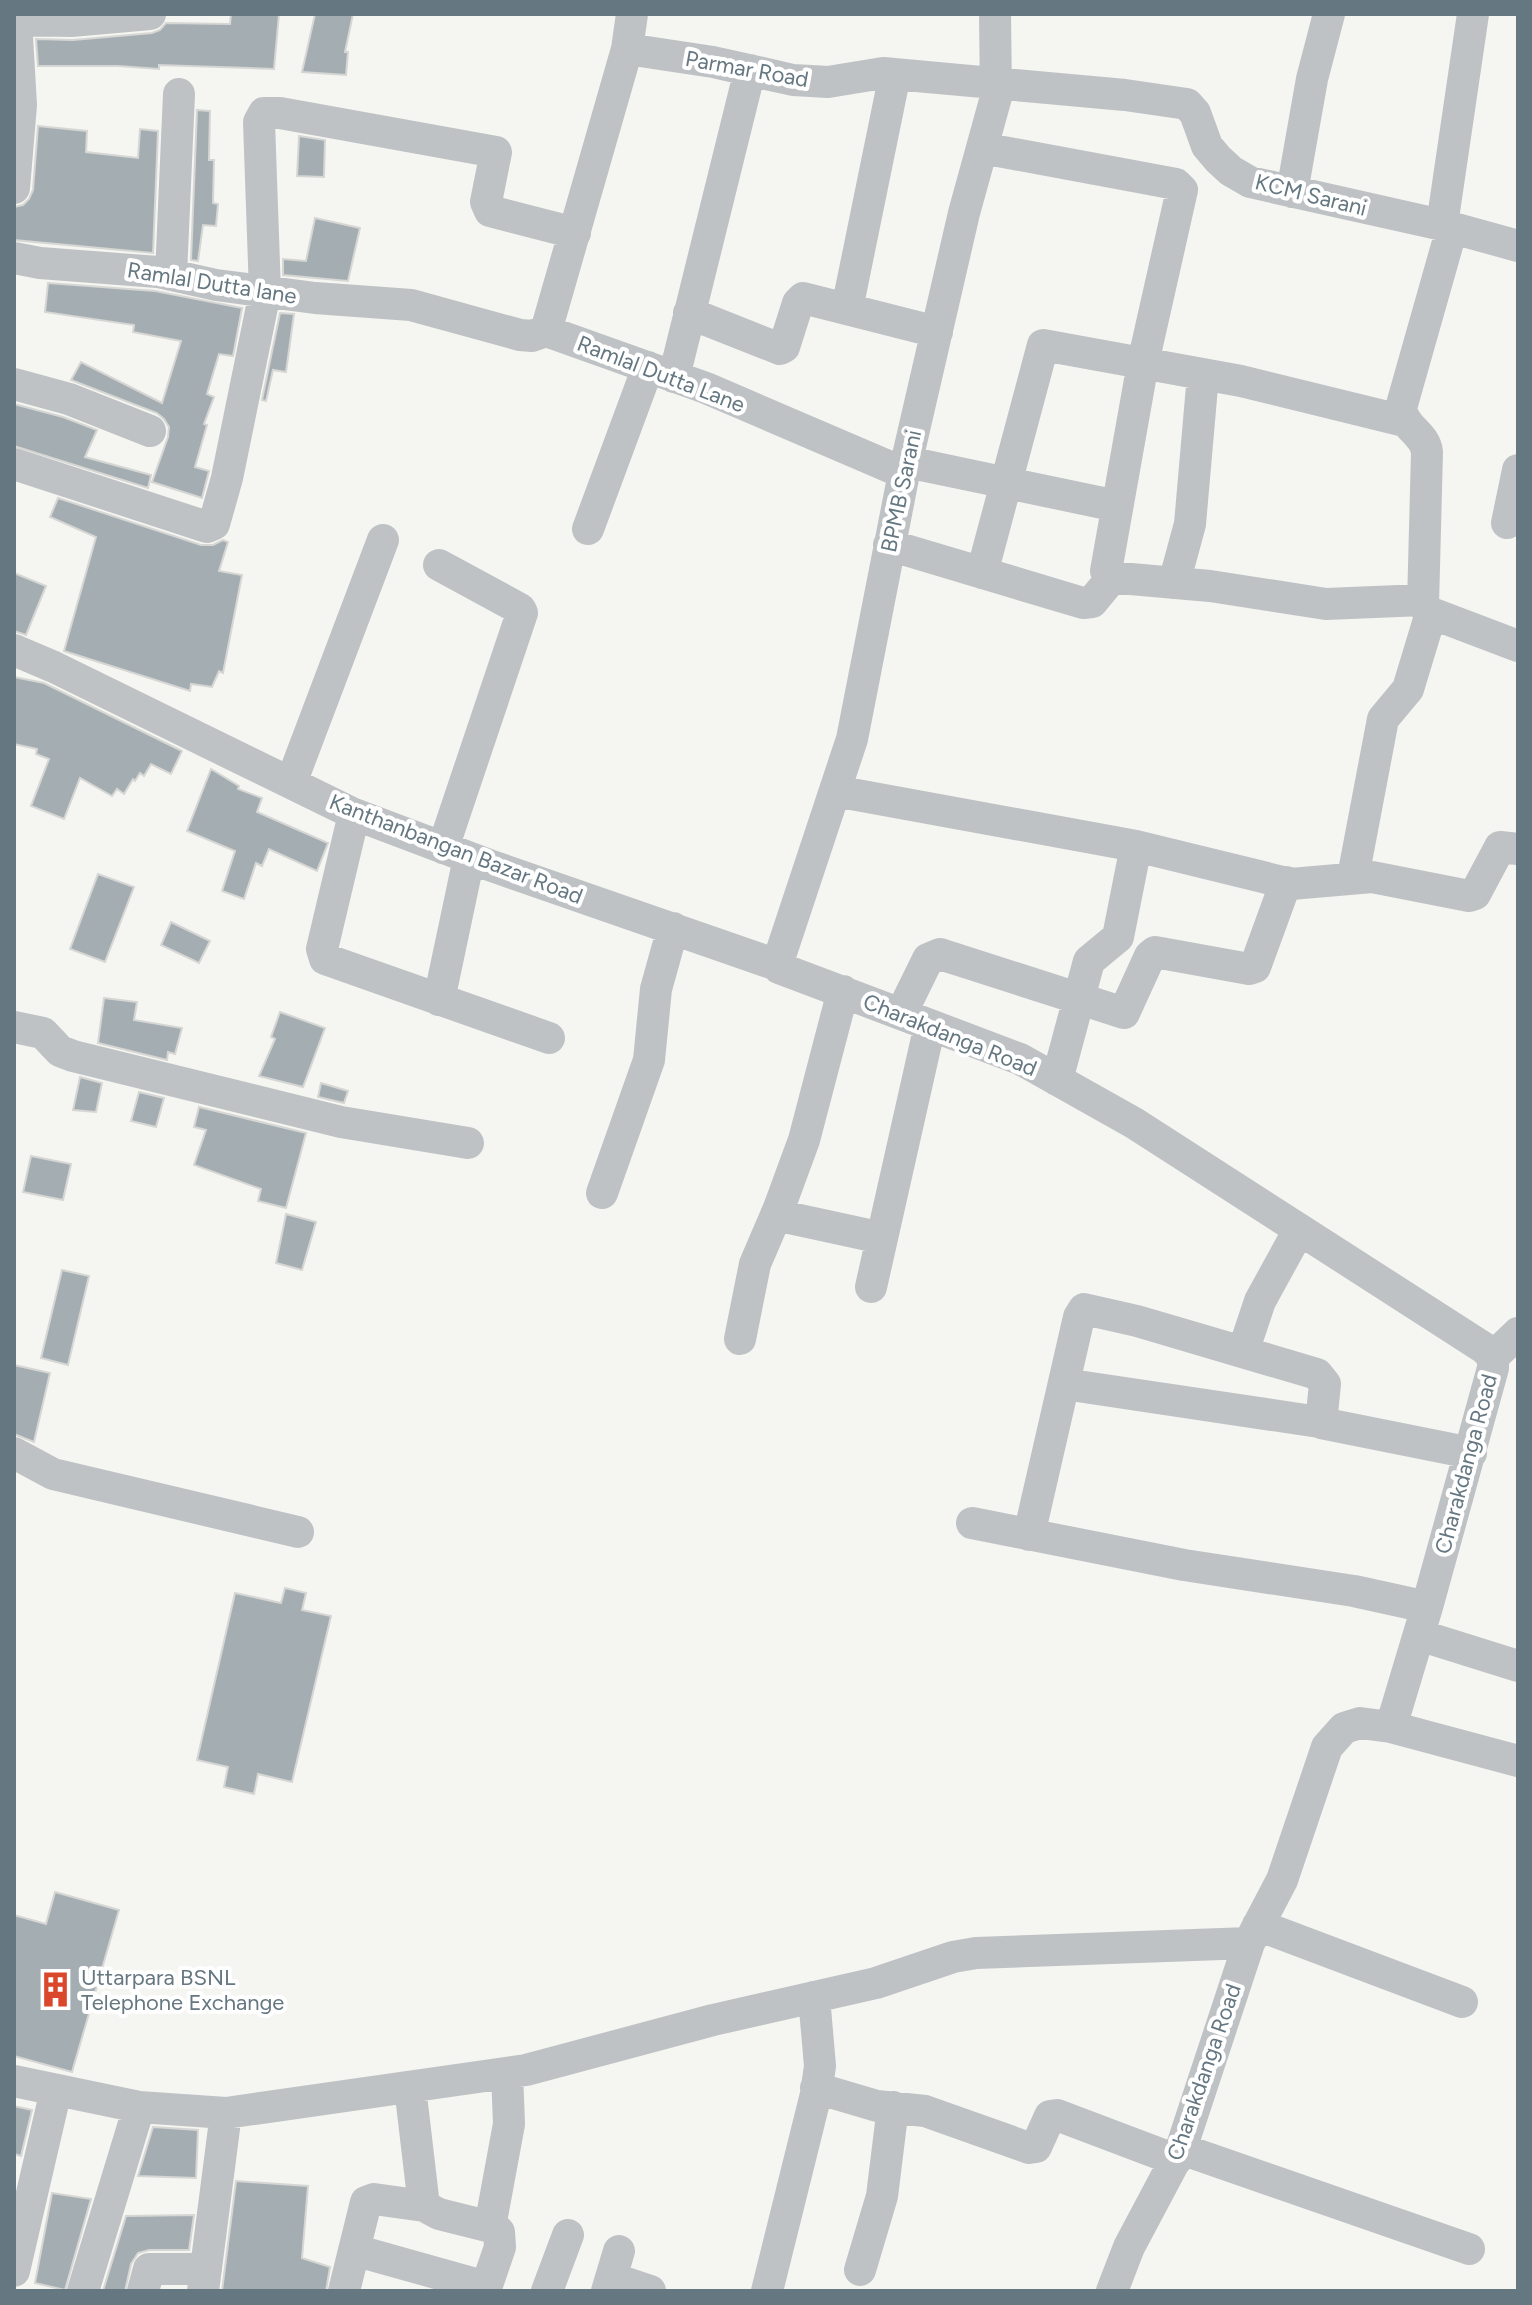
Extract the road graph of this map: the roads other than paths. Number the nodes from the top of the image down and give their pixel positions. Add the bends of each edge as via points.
1 (150, 14) edge
2 (632, 14) edge
3 (995, 14) edge
4 (1329, 14) edge
5 (1473, 14) edge
6 (71, 17) edge
7 (15, 20) edge
8 (627, 49) junction
9 (750, 70) junction
10 (895, 74) junction
11 (996, 84) junction
12 (179, 94) dead end
13 (982, 148) junction
14 (14, 188) edge
15 (1292, 192) junction
16 (1447, 226) junction
17 (575, 233) junction
18 (1518, 246) edge
19 (14, 260) edge
20 (171, 275) junction
21 (265, 292) junction
22 (411, 305) joint
23 (847, 309) junction
24 (689, 313) junction
25 (546, 331) junction
26 (937, 332) junction
27 (1143, 363) junction
28 (661, 372) junction
29 (1203, 375) junction
30 (14, 384) edge
31 (1404, 421) junction
32 (150, 431) dead end
33 (14, 464) edge
34 (905, 468) junction
35 (1518, 470) edge
36 (1007, 483) junction
37 (1117, 506) junction
38 (1507, 523) dead end
39 (588, 529) dead end
40 (383, 540) dead end
41 (889, 545) junction
42 (439, 565) dead end
43 (982, 573) junction
44 (1111, 579) junction
45 (1174, 583) junction
46 (1427, 607) junction
47 (1518, 646) edge
48 (14, 650) edge
49 (291, 783) junction
50 (835, 791) junction
51 (354, 814) junction
52 (1136, 846) junction
53 (1518, 849) edge
54 (456, 853) junction
55 (1353, 877) junction
56 (1286, 882) junction
57 (673, 928) junction
58 (777, 964) junction
59 (843, 991) junction
60 (1079, 999) junction
61 (439, 1000) junction
62 (916, 1019) junction
63 (14, 1027) edge
64 (549, 1038) dead end
65 (1057, 1080) junction
66 (468, 1143) dead end
67 (602, 1193) dead end
68 (776, 1215) junction
69 (1299, 1230) junction
70 (882, 1238) junction
71 (871, 1287) dead end
72 (1518, 1333) edge
73 (740, 1339) dead end
74 (1243, 1352) junction
75 (1493, 1357) junction
76 (1064, 1384) junction
77 (1319, 1422) junction
78 (14, 1453) edge
79 (1471, 1453) junction
80 (972, 1523) dead end
81 (298, 1532) dead end
82 (1029, 1535) junction
83 (1423, 1621) junction
84 (1518, 1666) edge
85 (1391, 1727) junction
86 (1518, 1761) edge
87 (1253, 1934) junction
88 (814, 1997) junction
89 (1462, 2002) dead end
90 (507, 2073) junction
91 (14, 2081) edge
92 (410, 2087) junction
93 (816, 2088) junction
94 (56, 2090) junction
95 (139, 2107) junction
96 (893, 2107) junction
97 (226, 2113) junction
98 (1178, 2154) junction
99 (424, 2206) junction
100 (490, 2227) junction
101 (568, 2235) dead end
102 (1469, 2249) dead end
103 (354, 2250) junction
104 (860, 2270) dead end
105 (14, 2271) edge
106 (612, 2274) edge
107 (204, 2280) edge
108 (436, 2282) edge
109 (486, 2289) edge
110 (83, 2291) edge
111 (143, 2291) edge
112 (344, 2291) edge
113 (547, 2291) edge
114 (650, 2291) edge
115 (767, 2291) edge
116 (1112, 2291) edge

1 - 6 street
2 - 8 street
3 - 11 street, BPMB Sarani
4 - 15 street
5 - 16 street
6 - 7 street
7 - 14 street via 21,105
8 - 9 street, Parmar Road
8 - 17 street
9 - 10 street, Parmar Road via 828,82
9 - 24 street
10 - 11 street, Parmar Road
10 - 23 street
11 - 13 street, BPMB Sarani
11 - 15 street, KCM Sarani via 1187,104 1207,146 1231,171 1250,182
12 - 20 street
13 - 26 street, BPMB Sarani
13 - 27 street via 1181,187
15 - 16 street, KCM Sarani
16 - 18 street, KCM Sarani
16 - 31 street via 1402,400
17 - 21 street via 490,211 486,202 496,152 264,113 259,122
17 - 25 street
19 - 20 street, Ramlal Dutta lane
20 - 21 street, Ramlal Dutta lane
21 - 22 street, Ramlal Dutta lane
21 - 33 street via 227,478 212,526
22 - 25 street, Ramlal Dutta Lane via 520,335
23 - 24 street via 800,299 780,349
23 - 26 street
24 - 28 street
25 - 28 street, Ramlal Dutta Lane
26 - 34 street, BPMB Sarani
27 - 29 street
27 - 36 street via 1041,346
27 - 37 street
28 - 34 street, Ramlal Dutta Lane
28 - 39 street
29 - 31 street
29 - 45 street via 1190,524
30 - 32 street
31 - 46 street via 1424,439 1427,452
34 - 36 street, Ramlal Dutta Lane
34 - 41 street, BPMB Sarani
35 - 38 street
36 - 37 street, Ramlal Dutta Lane
36 - 43 street
37 - 44 street via 1106,571
40 - 49 street
41 - 43 street
41 - 50 street, BPMB Sarani via 852,739
42 - 54 street via 522,613
43 - 44 street via 1083,603 1092,602
44 - 45 street
45 - 46 street via 1326,604
46 - 47 street
46 - 55 street via 1408,689 1383,719
48 - 49 street, Kanthanbangan Bazar Road
49 - 51 street, Kanthanbangan Bazar Road
50 - 52 street
50 - 58 street, BPMB Sarani
51 - 54 street, Kanthanbangan Bazar Road
51 - 61 street via 323,955 328,962
52 - 56 street
52 - 60 street via 1118,937 1089,961
53 - 55 street via 1498,849 1472,896
54 - 57 street, Kanthanbangan Bazar Road
54 - 61 street
55 - 56 street
56 - 60 street via 1252,969 1158,951 1150,956 1124,1013
57 - 58 street, Kanthanbangan Bazar Road
57 - 67 street via 657,983 649,1060
58 - 59 street, Charakdanga Road
59 - 62 street, Charakdanga Road
59 - 68 street via 804,1140
60 - 62 street via 940,954 928,959
60 - 65 street
61 - 64 street
62 - 65 street, Charakdanga Road via 1020,1059
62 - 70 street
63 - 66 street via 43,1033 73,1056 341,1122
65 - 69 street, Charakdanga Road via 1134,1123
68 - 70 street
68 - 73 street via 755,1264
69 - 74 street via 1260,1301
69 - 75 street, Charakdanga Road
70 - 71 street
72 - 75 street
74 - 76 street via 1084,1309
74 - 77 street via 1319,1375 1325,1384
75 - 79 street, Charakdanga Road
76 - 77 street
76 - 82 street
77 - 79 street
78 - 81 street via 53,1474
79 - 83 street, Charakdanga Road
80 - 82 street
82 - 83 street via 1354,1591
83 - 84 street
83 - 85 street, Charakdanga Road
85 - 86 street
85 - 87 street, Charakdanga Road via 1360,1723 1344,1728 1327,1747 1282,1880
87 - 88 street via 976,1953
87 - 89 street
87 - 98 street, Charakdanga Road
88 - 90 street
88 - 93 street via 820,2066
90 - 92 street
90 - 100 street via 509,2124
91 - 94 street
92 - 97 street
92 - 99 street
93 - 96 street
93 - 115 street
94 - 95 street
94 - 105 street
95 - 97 street
95 - 110 street
96 - 98 street via 925,2111 1029,2148 1036,2147 1050,2116 1057,2115
96 - 104 street via 885,2184
97 - 107 street
98 - 102 street
98 - 116 street, Charakdanga Road
99 - 100 street
99 - 103 street via 370,2199
100 - 109 street via 501,2238
101 - 113 street
103 - 108 street
103 - 112 street
106 - 114 street
107 - 111 street via 149,2269
108 - 109 street

